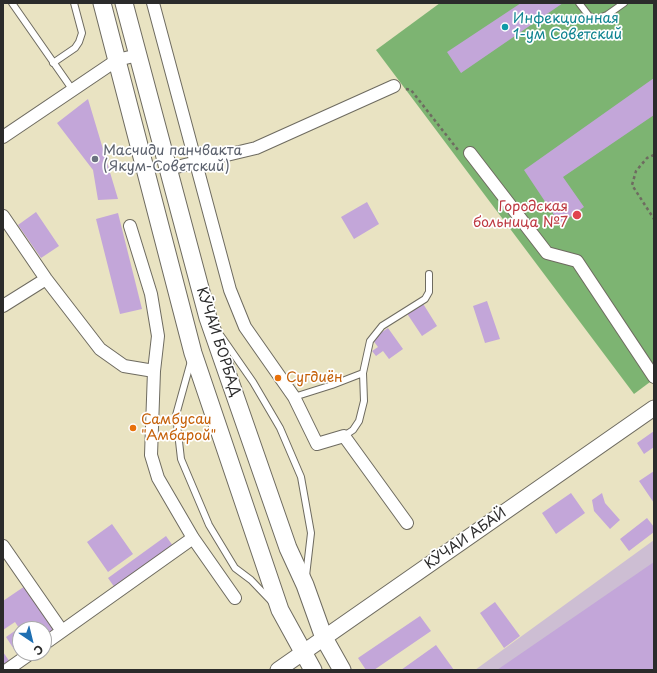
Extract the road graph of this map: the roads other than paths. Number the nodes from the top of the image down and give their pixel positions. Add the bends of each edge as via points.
1 (12, 3) edge
2 (74, 3) edge
3 (102, 3) edge
4 (124, 3) edge
5 (153, 3) edge
6 (579, 3) edge
7 (624, 3) edge
8 (138, 55) junction
9 (117, 60) junction
10 (53, 63) junction
11 (394, 86) road end
12 (72, 89) junction
13 (3, 137) edge
14 (470, 152) road end
15 (195, 163) junction
16 (168, 169) junction
17 (3, 216) edge
18 (130, 226) dead end
19 (429, 274) dead end
20 (46, 279) junction
21 (3, 306) edge
22 (208, 318) junction
23 (193, 354) junction
24 (154, 371) junction
25 (363, 373) junction
26 (654, 378) edge
27 (294, 396) junction
28 (654, 408) edge
29 (344, 436) junction
30 (407, 523) dead end
31 (192, 538) junction
32 (3, 546) edge
33 (305, 585) junction
34 (235, 598) dead end
35 (280, 610) junction
36 (62, 631) junction
37 (52, 638) edge
38 (324, 638) junction
39 (302, 652) junction
40 (20, 661) edge
41 (7, 670) edge
42 (278, 670) edge
43 (313, 670) edge
44 (342, 670) edge

1 - 10 lane
2 - 10 lane via 82,33 79,42 75,48
3 - 9 main road, КӮЧАИ БОРБАД
4 - 8 main road, КӮЧАИ БОРБАД
5 - 15 street
6 - 7 lane via 589,16 596,19
8 - 9 street
8 - 16 main road, КӮЧАИ БОРБАД
9 - 12 street
9 - 23 main road, КӮЧАИ БОРБАД
10 - 12 lane
11 - 15 street via 256,148
12 - 13 street
14 - 26 street via 547,253 577,261
15 - 16 street
15 - 27 street via 230,290 244,327
16 - 22 main road, КӮЧАИ БОРБАД
17 - 20 street
18 - 24 street via 150,294 158,336
19 - 25 lane via 429,292 425,299 382,326 370,341
20 - 21 street
20 - 24 street via 100,349 124,366
22 - 33 main road, КӮЧАИ БОРБАД via 285,541
22 - 33 lane via 253,382 280,428 301,477 311,533
23 - 35 main road, КӮЧАИ БОРБАД
23 - 35 lane via 176,415 181,459 209,525 235,568 251,580
24 - 31 street via 151,455 158,478
25 - 27 lane
25 - 29 lane via 364,400 359,421 353,430
27 - 29 street via 317,444
28 - 38 street, КӮЧАИ АБАӢ
29 - 30 street
31 - 34 street
31 - 36 street
32 - 36 street
33 - 38 main road, КӮЧАИ БОРБАД
35 - 39 main road, КӮЧАИ БОРБАД
36 - 37 street
38 - 39 street, КӮЧАИ АБАӢ
38 - 44 main road, КӮЧАИ БОРБАД
39 - 42 street, КӮЧАИ АБАӢ
39 - 43 main road, КӮЧАИ БОРБАД
40 - 41 street

